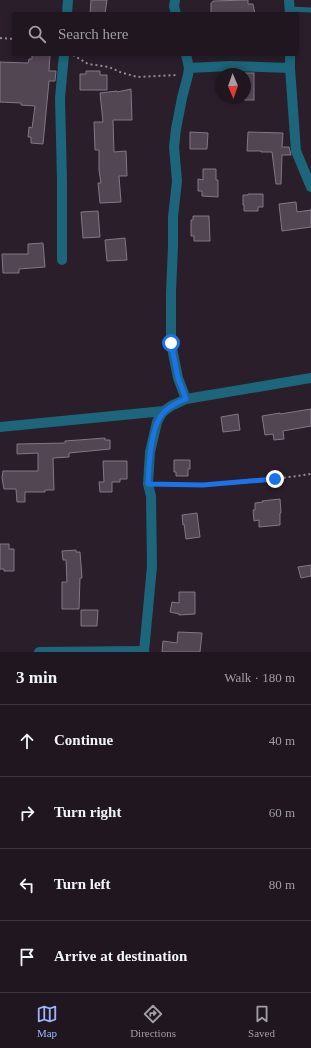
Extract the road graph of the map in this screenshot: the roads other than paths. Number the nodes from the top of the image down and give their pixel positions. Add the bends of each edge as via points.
1 (68, 0) edge
2 (175, 0) edge
3 (289, 8) edge
4 (311, 10) edge
5 (67, 12) edge
6 (176, 12) edge
7 (64, 56) edge
8 (186, 56) edge
9 (290, 56) edge
10 (290, 68) junction
11 (188, 71) junction
12 (311, 187) edge
13 (62, 260) dead end
14 (311, 378) edge
15 (186, 399) junction
16 (164, 411) junction
17 (0, 427) edge
18 (39, 652) edge
19 (144, 652) edge

1 - 5 street
2 - 6 street
3 - 4 lane
7 - 13 street via 60,98
8 - 11 street
9 - 10 street
10 - 11 street via 230,66
10 - 12 street via 296,151
11 - 15 street via 174,147 177,181 173,217 171,292 171,343 178,378
14 - 15 street
15 - 16 street
16 - 17 street
16 - 19 street via 157,422 150,452 148,484 152,566
18 - 19 street

